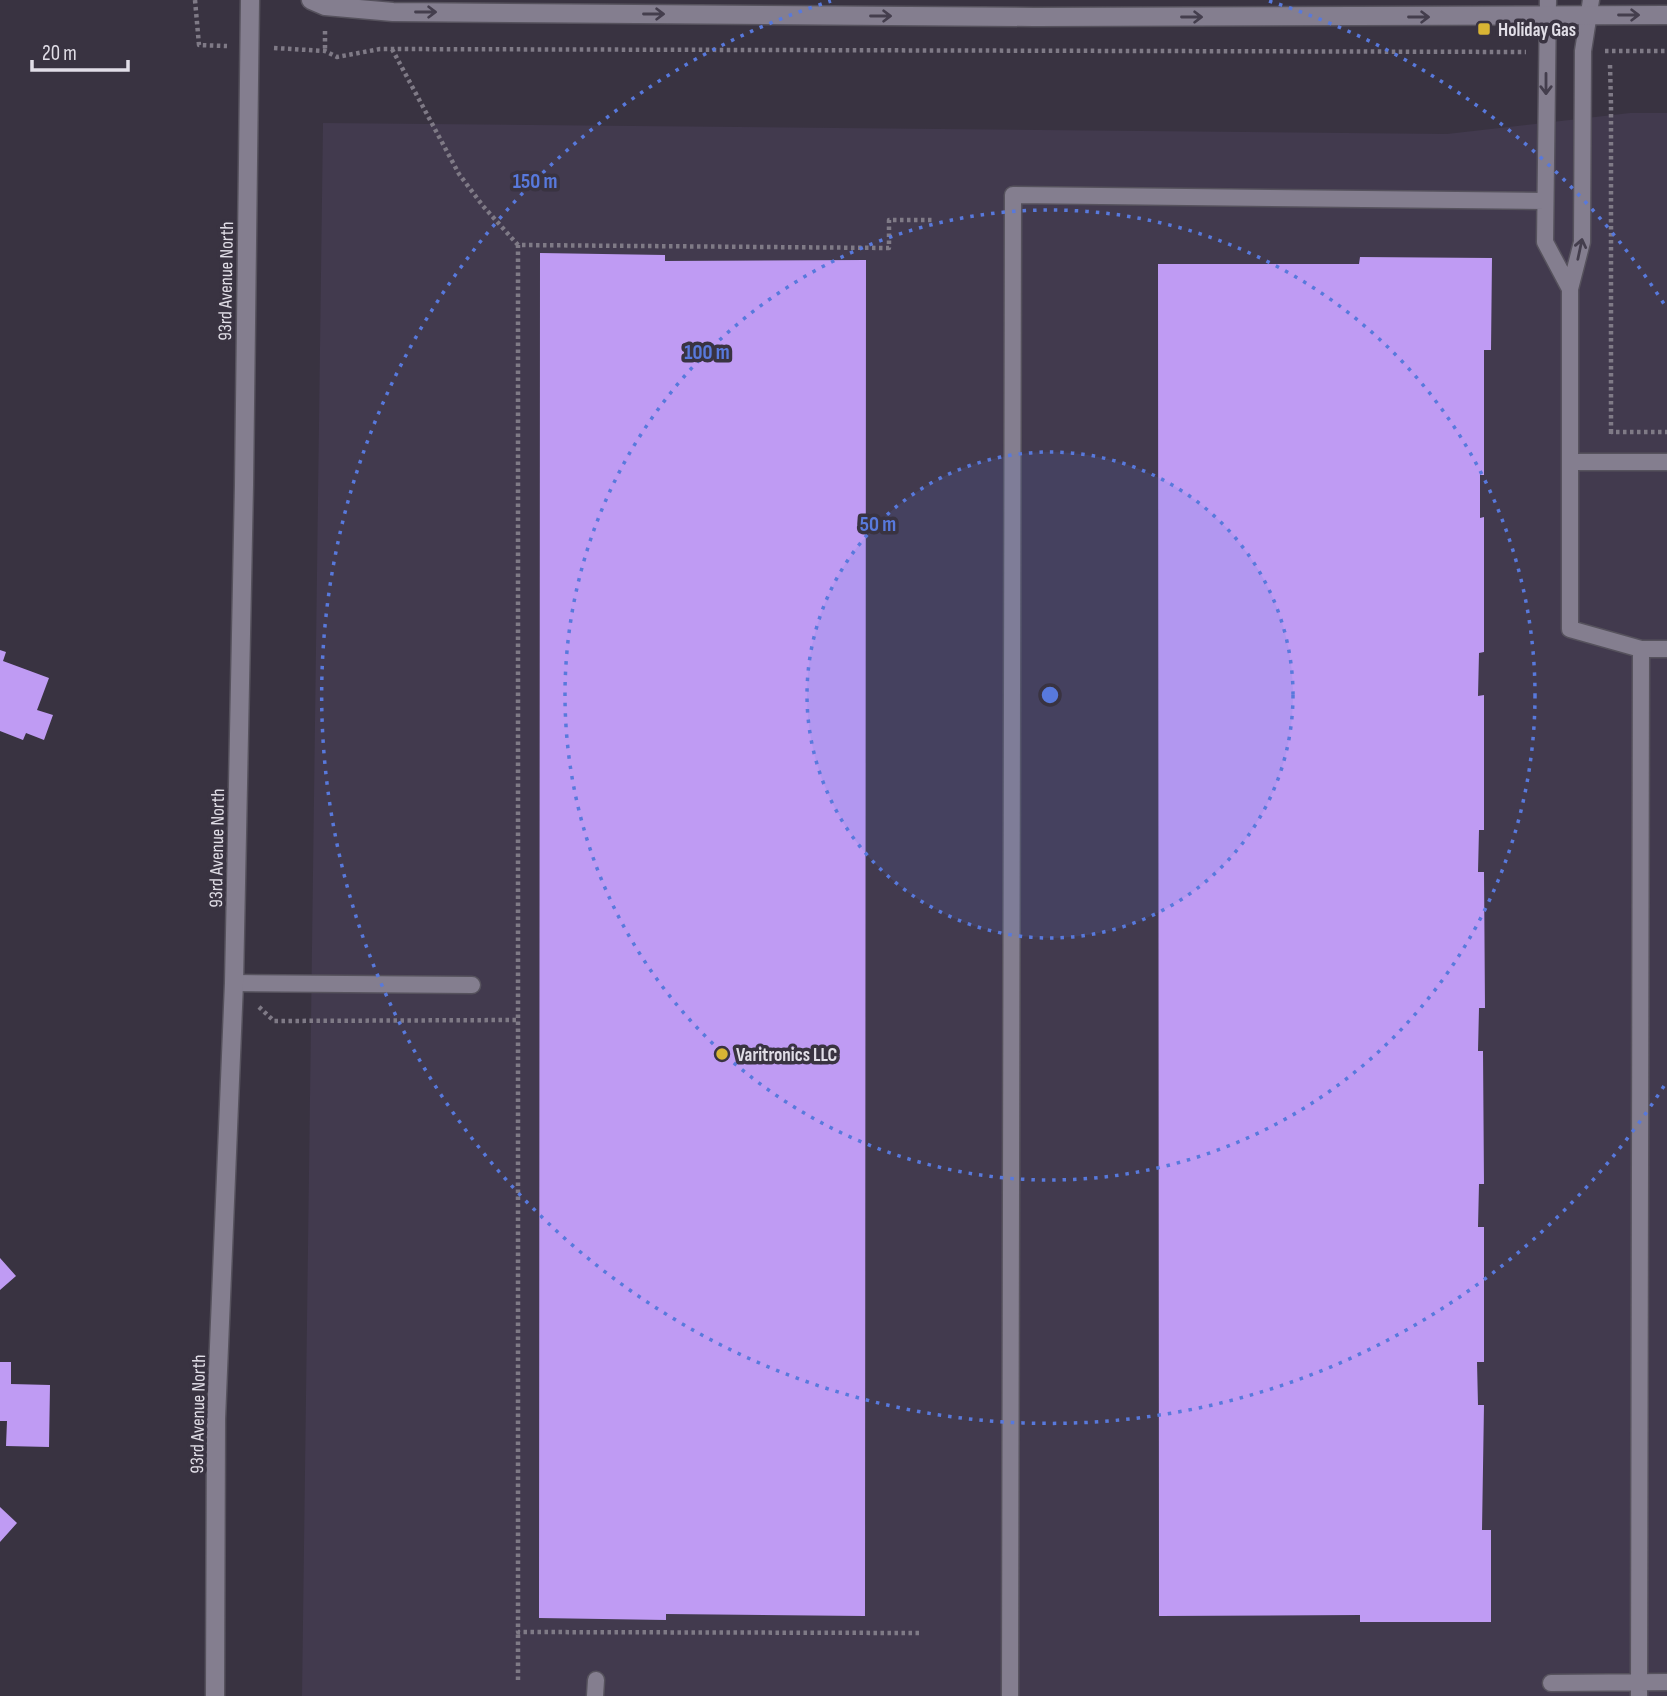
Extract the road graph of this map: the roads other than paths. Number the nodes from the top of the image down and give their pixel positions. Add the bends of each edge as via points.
1 (250, 0) edge
2 (311, 0) edge
3 (1547, 8) edge
4 (1591, 8) edge
5 (1667, 15) edge
6 (1545, 201) junction
7 (1570, 289) junction
8 (1570, 461) junction
9 (1667, 462) edge
10 (1641, 649) junction
11 (1667, 649) edge
12 (234, 983) junction
13 (472, 985) dead end
14 (1667, 1682) edge
15 (1551, 1683) dead end
16 (1639, 1689) edge
17 (215, 1696) edge
18 (1010, 1696) edge

1 - 12 street, 93rd Avenue North
2 -> 3 street via 325,6 393,12 1020,17
3 - 4 street
3 -> 6 lane
4 -> 5 street
7 -> 4 lane via 1582,242 1583,51
6 - 7 lane via 1545,242
6 - 18 lane via 1013,195
7 - 8 lane
8 - 9 lane
8 - 10 lane via 1570,629
10 - 11 lane
10 - 16 lane
12 - 13 lane
12 - 17 street, 93rd Avenue North via 216,1419
14 - 16 lane
15 - 16 lane

